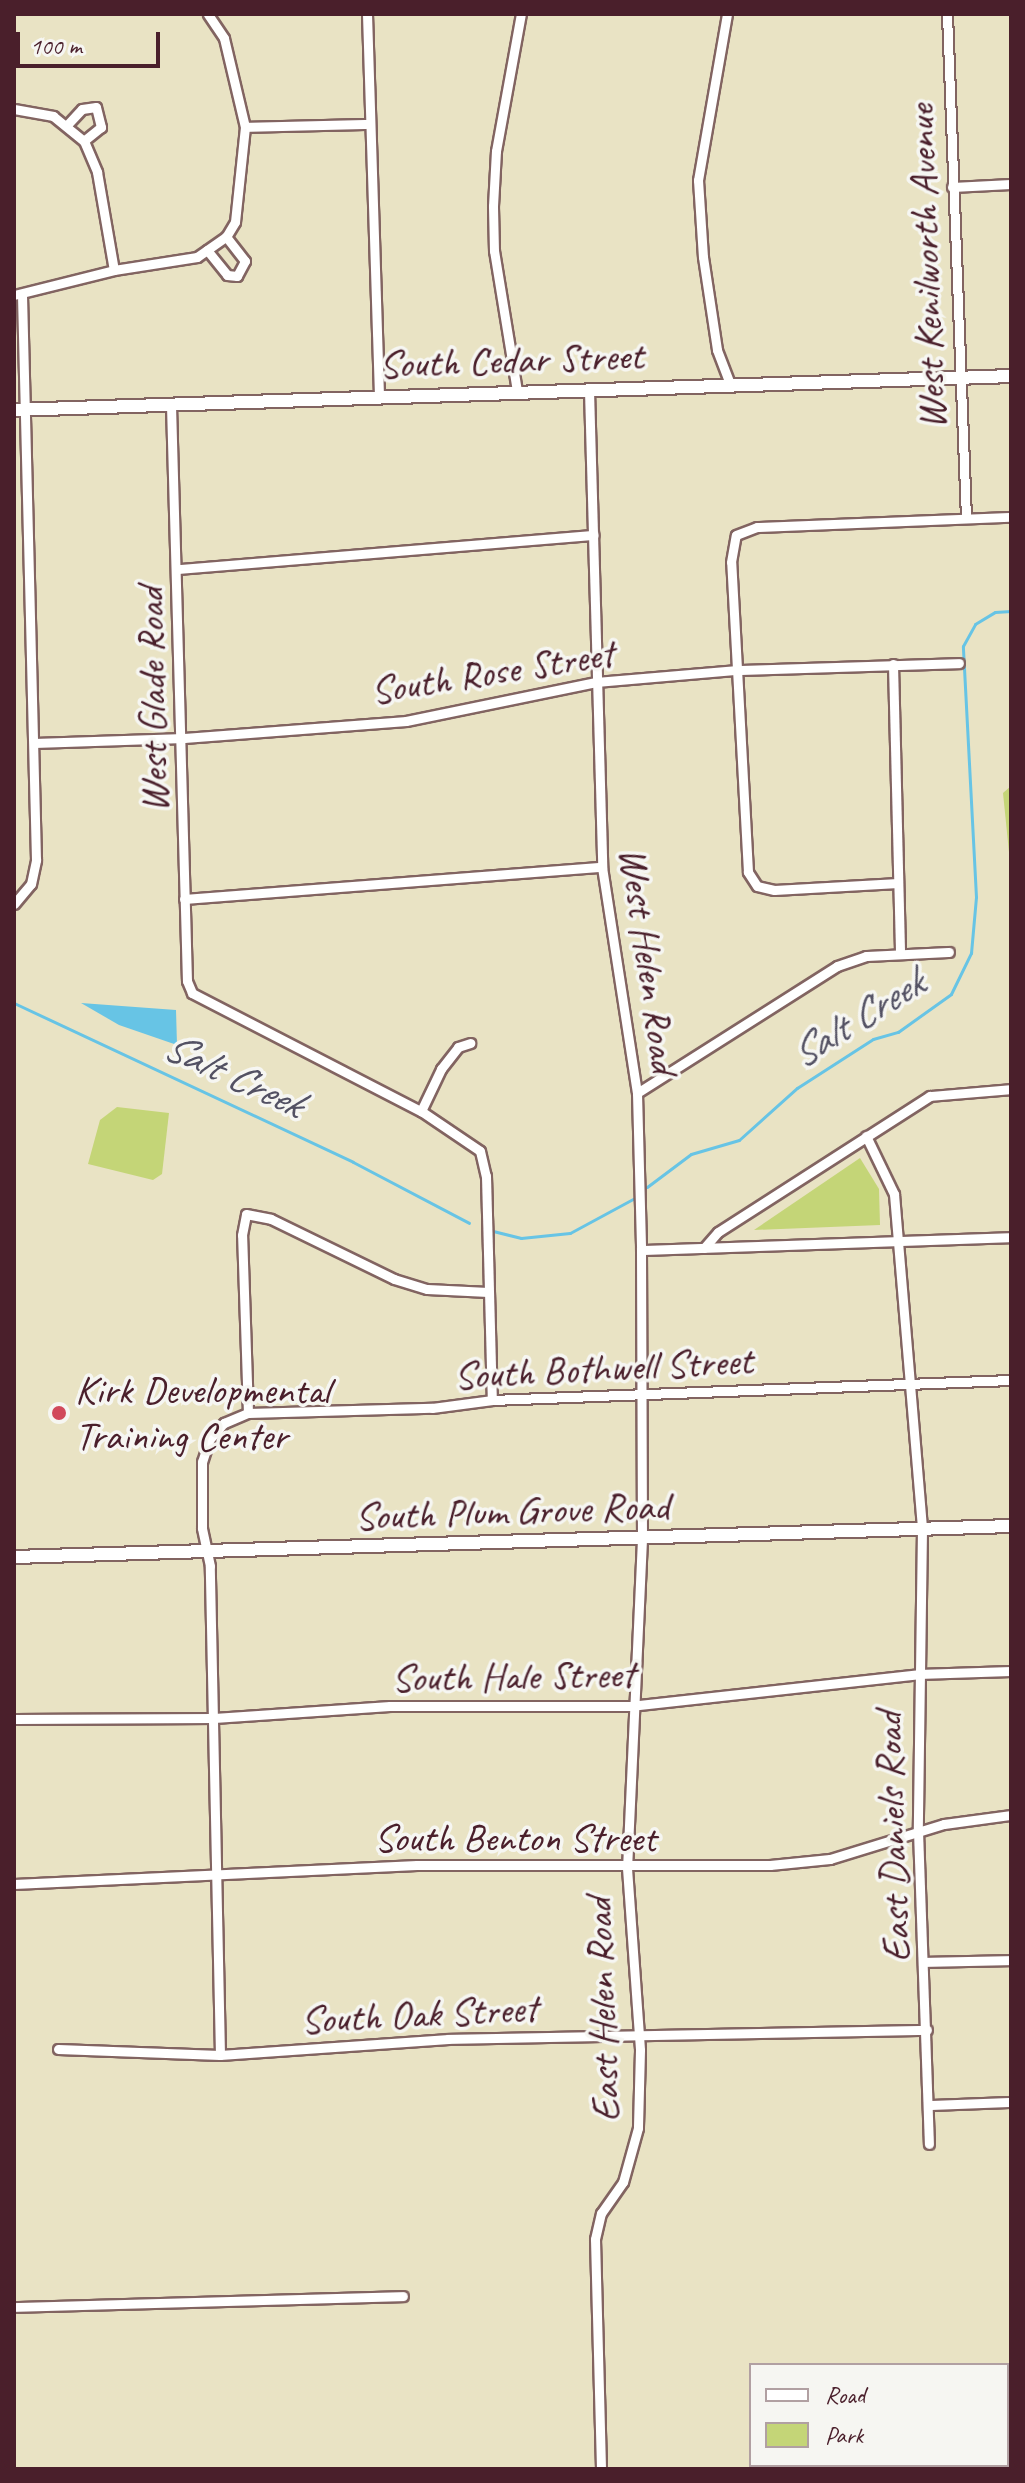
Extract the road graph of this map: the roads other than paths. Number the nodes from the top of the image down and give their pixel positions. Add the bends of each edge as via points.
1 (208, 14) edge
2 (367, 14) edge
3 (521, 14) edge
4 (727, 14) edge
5 (947, 14) edge
6 (14, 109) edge
7 (370, 124) junction
8 (67, 125) junction
9 (245, 127) junction
10 (84, 141) junction
11 (1011, 184) edge
12 (952, 187) junction
13 (226, 237) junction
14 (207, 250) junction
15 (114, 270) junction
16 (18, 296) edge
17 (1011, 376) edge
18 (959, 378) junction
19 (730, 384) junction
20 (589, 390) junction
21 (517, 391) junction
22 (379, 397) junction
23 (171, 405) junction
24 (18, 410) edge
25 (1011, 517) edge
26 (966, 518) junction
27 (594, 535) junction
28 (179, 569) junction
29 (959, 663) dead end
30 (893, 664) junction
31 (737, 670) junction
32 (596, 682) junction
33 (184, 738) junction
34 (34, 743) junction
35 (602, 867) junction
36 (898, 883) junction
37 (184, 899) junction
38 (17, 903) edge
39 (29, 912) dead end
40 (949, 952) dead end
41 (900, 954) junction
42 (470, 1043) dead end
43 (1011, 1089) edge
44 (637, 1093) junction
45 (421, 1111) junction
46 (866, 1136) junction
47 (1011, 1237) edge
48 (896, 1242) junction
49 (704, 1248) junction
50 (641, 1250) junction
51 (488, 1292) junction
52 (1011, 1380) edge
53 (911, 1384) junction
54 (639, 1394) junction
55 (492, 1400) junction
56 (248, 1413) junction
57 (1011, 1526) edge
58 (922, 1529) junction
59 (642, 1539) junction
60 (209, 1551) junction
61 (14, 1557) edge
62 (1011, 1671) edge
63 (918, 1674) junction
64 (630, 1706) junction
65 (214, 1718) junction
66 (14, 1719) edge
67 (1011, 1815) edge
68 (918, 1831) junction
69 (627, 1868) junction
70 (216, 1878) junction
71 (14, 1884) edge
72 (1011, 1960) edge
73 (925, 1962) junction
74 (927, 2030) junction
75 (639, 2037) junction
76 (58, 2049) dead end
77 (220, 2055) junction
78 (1011, 2102) edge
79 (929, 2105) junction
80 (929, 2144) dead end
81 (403, 2296) dead end
82 (14, 2307) edge
83 (601, 2469) edge

1 - 9 street via 224,38
2 - 7 street
3 - 21 street via 496,151 493,206 494,251
4 - 19 street via 698,180 707,288 717,350
5 - 12 street, West Kenilworth Avenue
6 - 8 street via 42,112
7 - 9 street
7 - 22 street
8 - 10 street
8 - 10 street via 82,109 96,107 101,127
9 - 13 street via 235,222
10 - 15 street via 97,172
11 - 12 street
12 - 18 street, West Kenilworth Avenue
13 - 14 street
13 - 14 street via 245,261 237,276 227,275
14 - 15 street via 197,257
15 - 16 street
16 - 24 street
17 - 18 main road, South Cedar Street
18 - 19 main road, South Cedar Street
18 - 26 street, West Kenilworth Avenue
19 - 20 main road, South Cedar Street
20 - 21 main road, South Cedar Street
20 - 27 street, West Helen Road
21 - 22 main road, South Cedar Street
22 - 23 main road, South Cedar Street
23 - 24 main road, South Cedar Street
23 - 28 street, West Glade Road
24 - 34 street
25 - 26 street
26 - 31 street via 757,527 736,535 731,562
27 - 28 street
27 - 32 street, West Helen Road
28 - 33 street, West Glade Road
29 - 30 street, South Rose Street
30 - 31 street, South Rose Street
30 - 36 street
31 - 32 street, South Rose Street
31 - 36 street via 748,872 757,886
32 - 33 street, South Rose Street via 406,721
32 - 35 street, West Helen Road
33 - 34 street, South Rose Street
33 - 37 street, West Glade Road
34 - 38 street via 36,860
35 - 37 street
35 - 44 street, West Helen Road
36 - 41 street
37 - 45 street, West Glade Road via 192,993
38 - 39 street
40 - 41 street
41 - 44 street via 837,966
42 - 45 street via 458,1047 441,1069
43 - 46 street via 930,1096
44 - 50 street, West Helen Road
45 - 51 street via 480,1151 486,1176
46 - 48 street, East Daniels Road via 891,1181
46 - 49 street via 718,1232
47 - 48 street
48 - 49 street
48 - 53 street, East Daniels Road
49 - 50 street
50 - 54 street, West Helen Road
51 - 55 street
51 - 56 street via 427,1289 394,1279 271,1219 246,1214 242,1235
52 - 53 street, South Bothwell Street
53 - 54 street, South Bothwell Street
53 - 58 street, East Daniels Road
54 - 55 street, South Bothwell Street
54 - 59 street, West Helen Road
55 - 56 street, South Bothwell Street via 432,1408
56 - 60 street via 224,1423 209,1440 202,1462 202,1528
57 - 58 main road, South Plum Grove Road
58 - 59 main road, South Plum Grove Road
58 - 63 street, East Daniels Road
59 - 60 main road, South Plum Grove Road
59 - 64 street, East Helen Road
60 - 61 main road, South Plum Grove Road
60 - 65 street
62 - 63 street, South Hale Street
63 - 64 street, South Hale Street
63 - 68 street, East Daniels Road
64 - 65 street, South Hale Street via 390,1706
64 - 69 street, East Helen Road
65 - 66 street, South Hale Street
65 - 70 street
67 - 68 street, South Benton Street
68 - 69 street, South Benton Street via 805,1862
68 - 73 street, East Daniels Road
69 - 70 street, South Benton Street via 431,1865
69 - 75 street, East Helen Road
70 - 71 street, South Benton Street
70 - 77 street
72 - 73 street
73 - 74 street, East Daniels Road
74 - 75 street, South Oak Street
74 - 79 street, East Daniels Road
75 - 77 street, South Oak Street via 448,2039
75 - 83 street, East Helen Road via 633,2156 623,2182 601,2213 595,2239
76 - 77 street, South Oak Street
78 - 79 street
79 - 80 street, East Daniels Road
81 - 82 street

